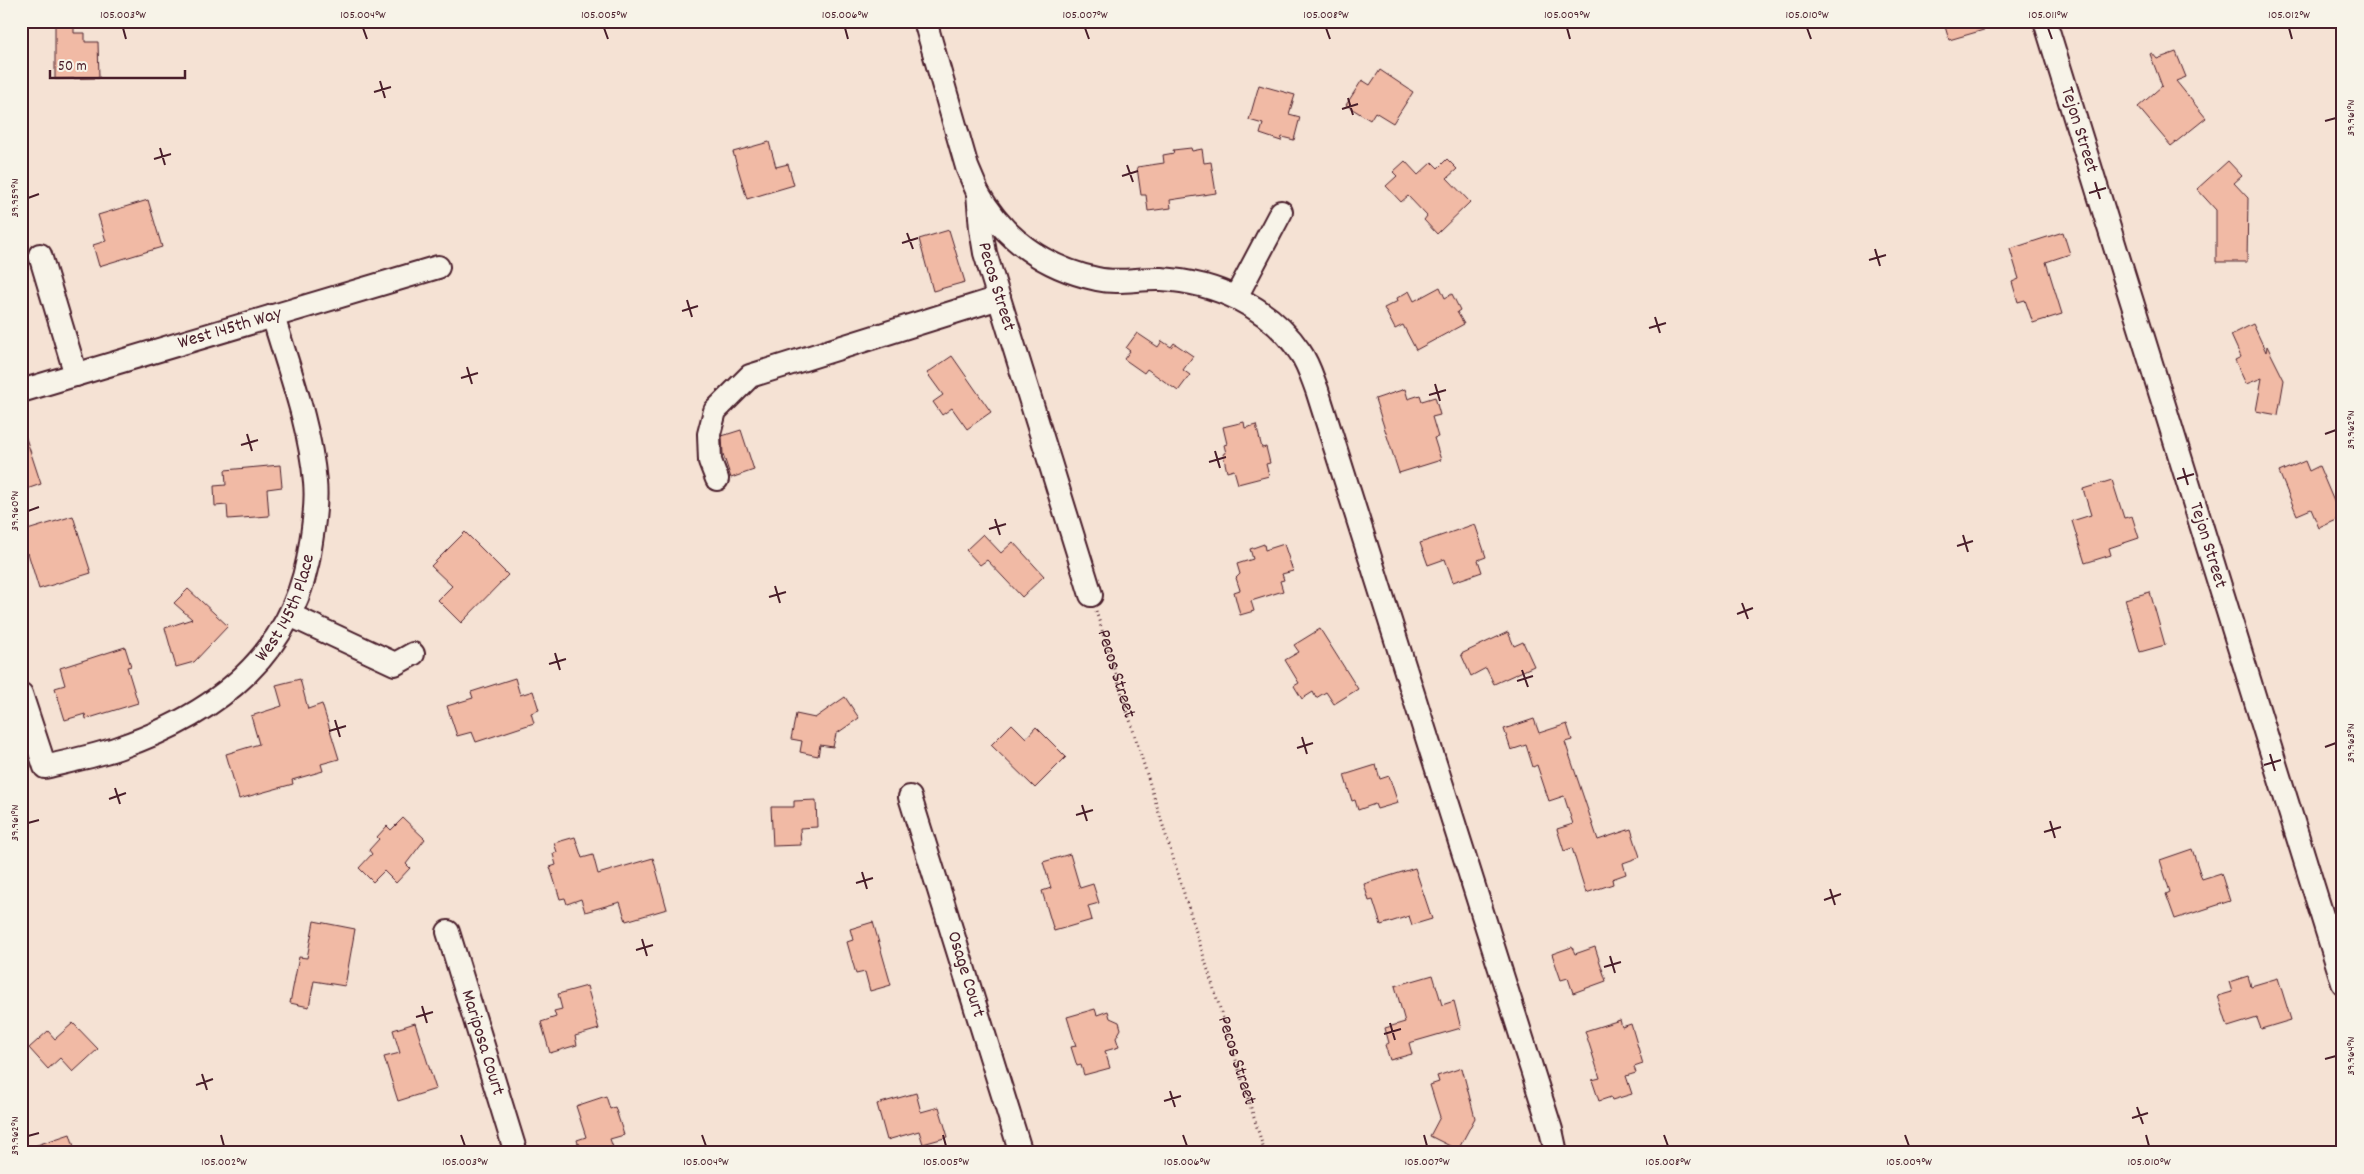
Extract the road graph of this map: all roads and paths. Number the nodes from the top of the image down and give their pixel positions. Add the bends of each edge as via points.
1 (925, 21) edge
2 (2045, 21) edge
3 (978, 193) junction
4 (1282, 212) dead end
5 (40, 255) dead end
6 (438, 267) dead end
7 (1236, 297) junction
8 (999, 298) junction
9 (274, 316) junction
10 (76, 375) junction
11 (21, 391) edge
12 (717, 479) dead end
13 (1091, 595) joint
14 (290, 615) junction
15 (413, 654) dead end
16 (21, 694) edge
17 (910, 797) dead end
18 (448, 932) dead end
19 (2343, 983) edge
20 (516, 1153) edge
21 (1021, 1153) edge
22 (1265, 1153) edge
23 (1556, 1153) edge

1 - 3 street, Pecos Street via 967,167
2 - 19 street, Tejon Street
3 - 7 street, Pecos Street via 995,220 1019,244 1070,272 1111,281 1160,279 1193,282
3 - 8 street, Pecos Street via 985,253
4 - 7 street
5 - 10 street
6 - 9 street, West 145th Way
7 - 23 street, Pecos Street via 1282,330 1300,353 1318,390
8 - 12 street via 750,376 716,411 710,434 710,461
8 - 13 street, Pecos Street
9 - 10 street, West 145th Way
9 - 14 street, West 145th Place via 300,409 316,483 309,558
10 - 11 street, West 145th Way
13 - 22 path, Pecos Street
14 - 15 street via 395,664
14 - 16 street, West 145th Place via 246,677 202,708 154,734 117,748 45,767
17 - 21 street, Osage Court
18 - 20 street, Mariposa Court

